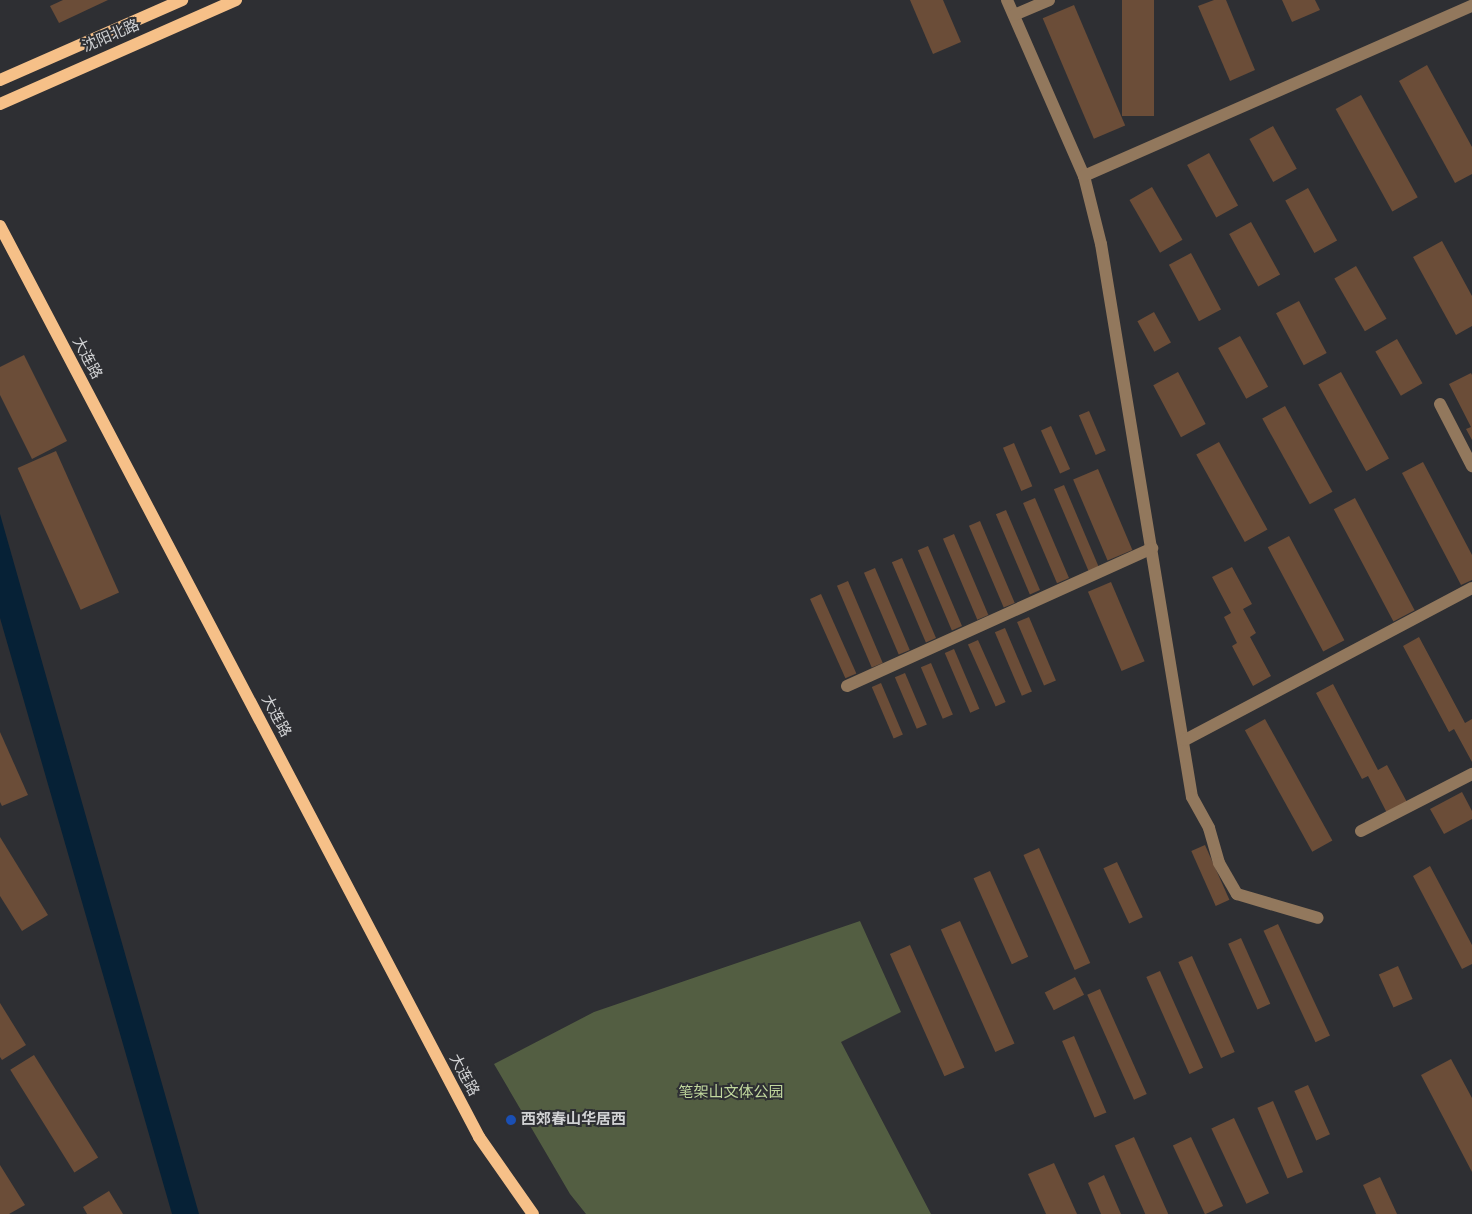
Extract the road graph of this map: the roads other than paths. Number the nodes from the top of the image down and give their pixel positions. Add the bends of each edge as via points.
1 (182, 0) edge
2 (236, 0) edge
3 (1007, 0) edge
4 (1049, 0) edge
5 (1472, 6) edge
6 (1014, 15) junction
7 (0, 80) edge
8 (0, 104) edge
9 (1084, 176) junction
10 (0, 226) edge
11 (1440, 404) dead end
12 (1472, 466) edge
13 (1152, 548) junction
14 (1472, 588) edge
15 (846, 686) dead end
16 (1185, 740) junction
17 (1472, 774) edge
18 (1361, 831) dead end
19 (1318, 918) dead end
20 (533, 1214) edge

1 - 7 main road, 沈阳北路
2 - 8 main road, 沈阳北路
3 - 6 street
4 - 6 street
5 - 9 street
6 - 9 street
9 - 13 street via 1103,253
10 - 20 main road, 大连路 via 479,1137
11 - 12 street
13 - 15 street
13 - 16 street
14 - 16 street
16 - 19 street via 1192,797 1209,828 1219,863 1237,894
17 - 18 street

